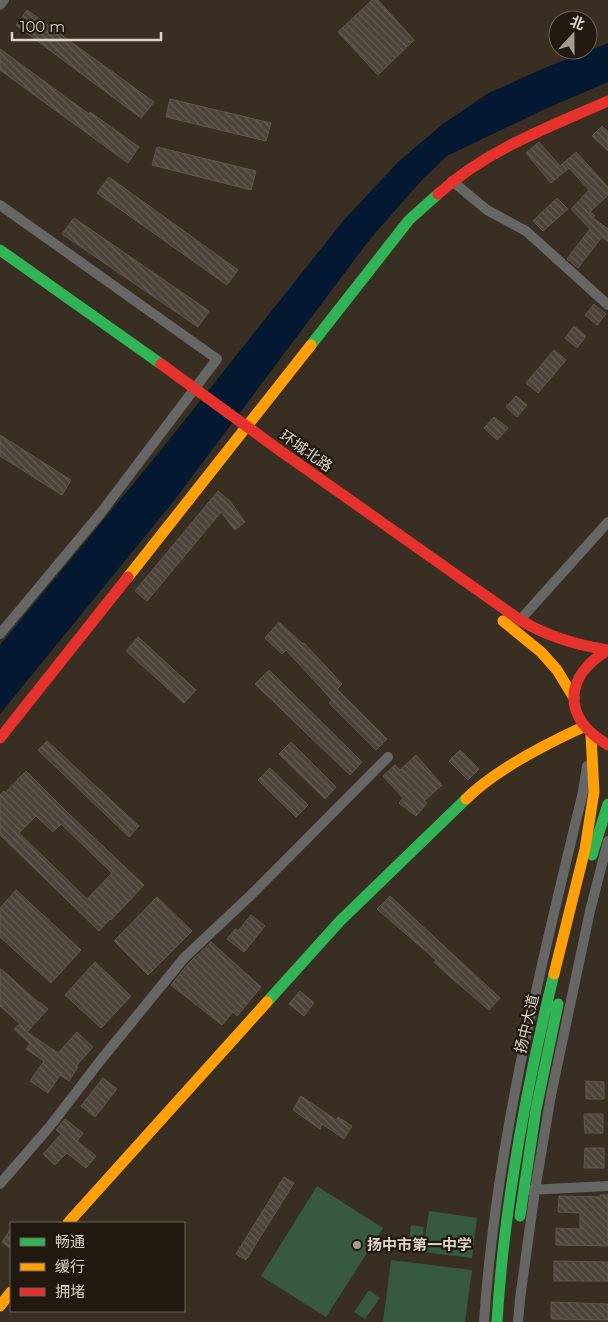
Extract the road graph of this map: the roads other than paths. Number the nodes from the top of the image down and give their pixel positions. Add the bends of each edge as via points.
1 (4, 0) edge
2 (0, 5) edge
3 (608, 101) edge
4 (452, 181) junction
5 (0, 205) edge
6 (0, 250) edge
7 (0, 263) edge
8 (608, 305) edge
9 (158, 369) junction
10 (280, 456) junction
11 (608, 522) edge
12 (520, 620) junction
13 (0, 634) edge
14 (608, 650) edge
15 (574, 698) junction
16 (587, 731) junction
17 (0, 738) edge
18 (608, 745) edge
19 (388, 757) dead end
20 (608, 804) edge
21 (608, 841) edge
22 (0, 1184) edge
23 (608, 1186) edge
24 (523, 1190) junction
25 (535, 1190) junction
26 (69, 1222) edge
27 (518, 1226) dead end
28 (514, 1254) dead end
29 (10, 1293) edge
30 (0, 1306) edge
31 (484, 1322) edge
32 (497, 1322) edge
33 (507, 1322) edge
34 (518, 1322) edge

1 - 2 street
3 - 4 main road via 506,147
4 - 8 street via 487,210 526,231
4 - 17 main road via 409,220
5 - 13 street via 217,359 100,514
6 - 9 main road, 环城北路
7 - 9 main road, 环城北路
9 - 10 main road, 环城北路, bridge
10 - 12 main road, 环城北路
10 - 15 main road, 环城北路 via 513,628 541,652
11 - 12 street
12 - 14 main road, 环城北路 via 540,633 568,643
14 - 15 main road via 583,668
15 - 16 main road, 扬中大道 via 575,708
16 - 18 main road
16 - 26 main road via 568,734 477,788 340,921
16 - 31 street via 584,792 527,1031 503,1153
16 - 32 main road, 扬中大道 via 594,792 585,849 538,1040 516,1155
19 - 22 street via 184,958
20 - 24 main road, 扬中大道 via 593,850 548,1046
21 - 25 street via 553,1085
23 - 25 street
24 - 25 street
24 - 27 main road, 扬中大道
25 - 34 street
28 - 33 main road
29 - 30 main road

